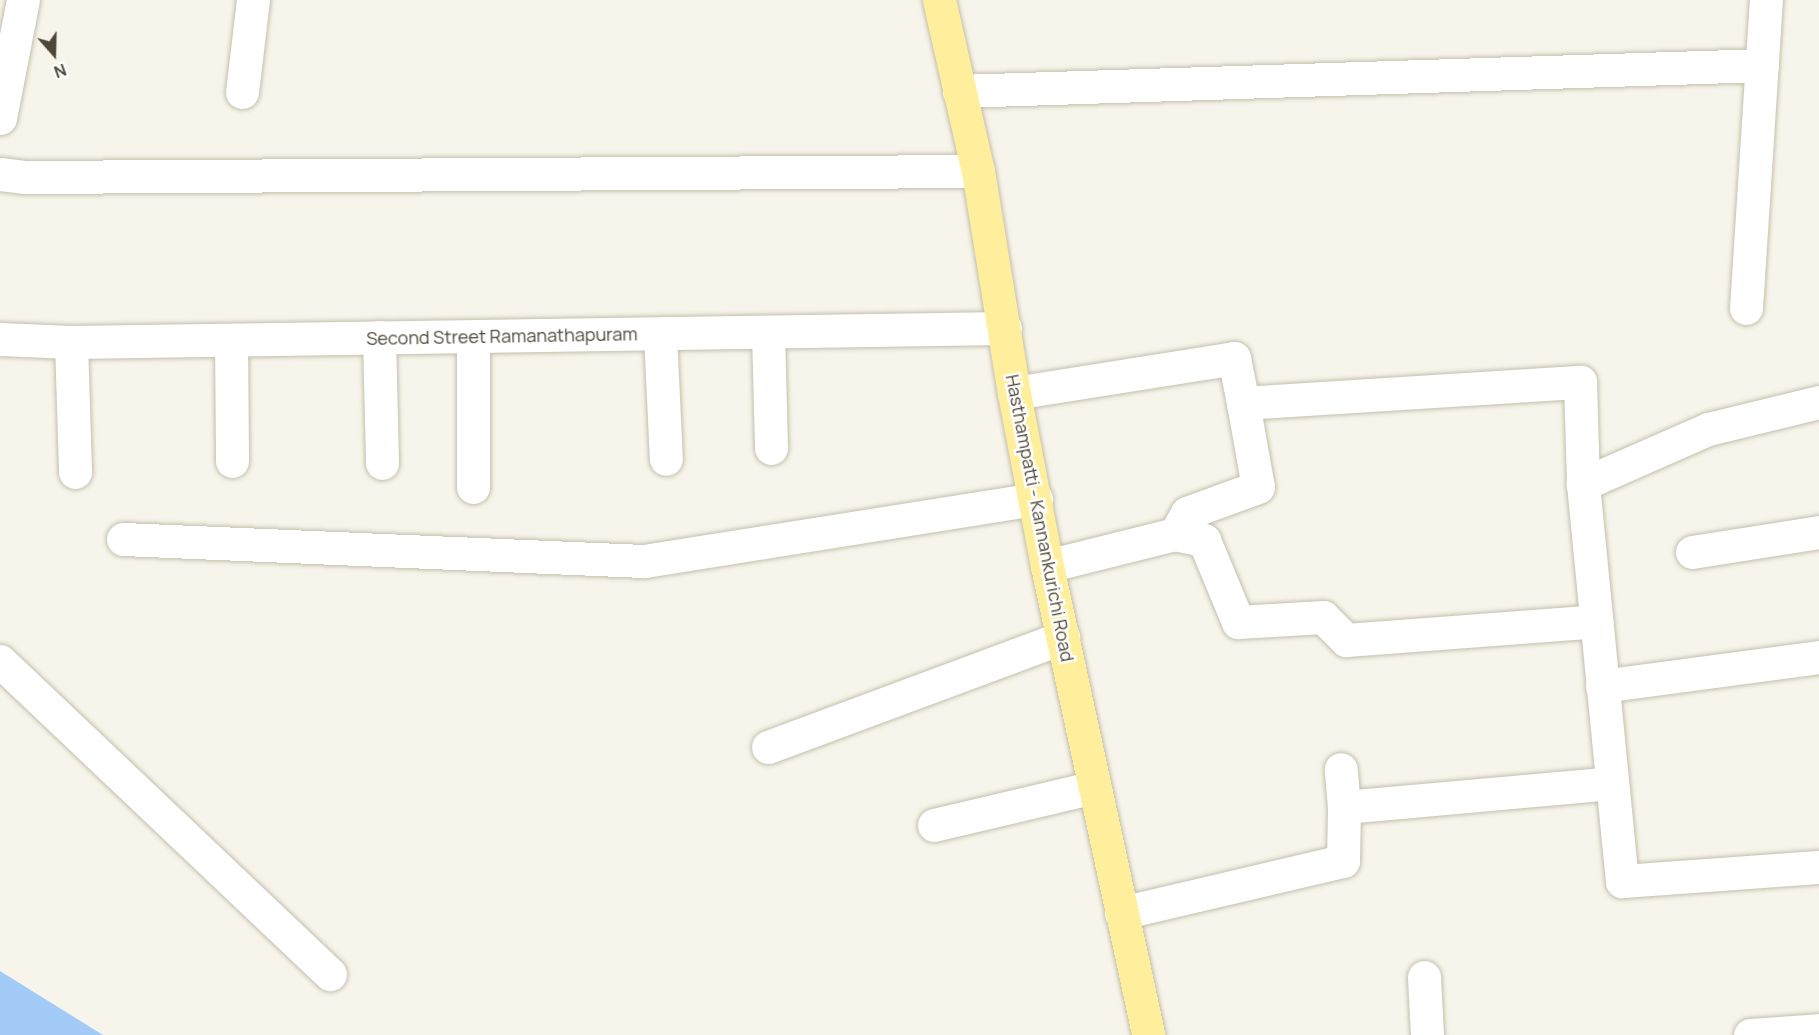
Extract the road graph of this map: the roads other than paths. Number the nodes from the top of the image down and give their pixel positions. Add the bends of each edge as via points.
1 (22, 0) edge
2 (253, 0) edge
3 (939, 0) edge
4 (1766, 0) edge
5 (1762, 65) junction
6 (959, 91) junction
7 (242, 92) dead end
8 (0, 118) edge
9 (978, 171) junction
10 (0, 174) edge
11 (1746, 308) dead end
12 (1005, 328) junction
13 (768, 332) junction
14 (660, 334) junction
15 (379, 337) junction
16 (473, 337) junction
17 (0, 339) edge
18 (231, 340) junction
19 (71, 342) junction
20 (1014, 393) junction
21 (1819, 402) edge
22 (1243, 403) junction
23 (771, 448) dead end
24 (666, 459) dead end
25 (232, 461) dead end
26 (382, 463) dead end
27 (75, 472) dead end
28 (1583, 484) junction
29 (473, 487) dead end
30 (1036, 499) junction
31 (1819, 532) edge
32 (1176, 534) junction
33 (123, 539) dead end
34 (1692, 552) dead end
35 (1047, 566) junction
36 (1596, 621) junction
37 (1063, 637) junction
38 (1819, 657) edge
39 (0, 661) edge
40 (1602, 686) junction
41 (768, 747) dead end
42 (1341, 769) dead end
43 (1612, 783) junction
44 (1095, 787) junction
45 (1344, 807) junction
46 (934, 825) dead end
47 (1819, 867) edge
48 (1121, 913) junction
49 (330, 974) dead end
50 (1424, 978) dead end
51 (1819, 1030) edge
52 (1148, 1035) edge
53 (1427, 1035) edge
54 (1750, 1035) edge

1 - 8 street
2 - 7 street
3 - 6 main road, Hasthampatti - Kannankurichi Road
4 - 5 street
5 - 6 street
5 - 11 street
6 - 9 main road, Hasthampatti - Kannankurichi Road
9 - 10 street via 48,177
9 - 12 main road, Hasthampatti - Kannankurichi Road
12 - 13 street, Second Street Ramanathapuram
12 - 20 main road, Hasthampatti - Kannankurichi Road
13 - 14 street, Second Street Ramanathapuram
13 - 23 street
14 - 16 street, Second Street Ramanathapuram
14 - 24 street
15 - 16 street, Second Street Ramanathapuram
15 - 18 street, Second Street Ramanathapuram
15 - 26 street
16 - 29 street
17 - 19 street, Second Street Ramanathapuram
18 - 19 street, Second Street Ramanathapuram
18 - 25 street
19 - 27 street
20 - 22 street via 1234,358
20 - 30 main road, Hasthampatti - Kannankurichi Road
21 - 28 street via 1708,429
22 - 28 street via 1580,382
22 - 32 street via 1258,487 1187,513
28 - 36 street
30 - 33 street via 644,561
30 - 35 main road, Hasthampatti - Kannankurichi Road
31 - 34 street
32 - 35 street
32 - 36 street via 1204,540 1238,622 1323,617 1346,640
35 - 37 main road, Hasthampatti - Kannankurichi Road
36 - 40 street
37 - 41 street
37 - 44 main road, Hasthampatti - Kannankurichi Road
38 - 40 street
39 - 49 street
40 - 43 street
42 - 45 street
43 - 45 street
43 - 47 street via 1622,881
44 - 46 street
44 - 48 main road, Hasthampatti - Kannankurichi Road
45 - 48 street via 1343,861
48 - 52 main road, Hasthampatti - Kannankurichi Road
50 - 53 street
51 - 54 street

